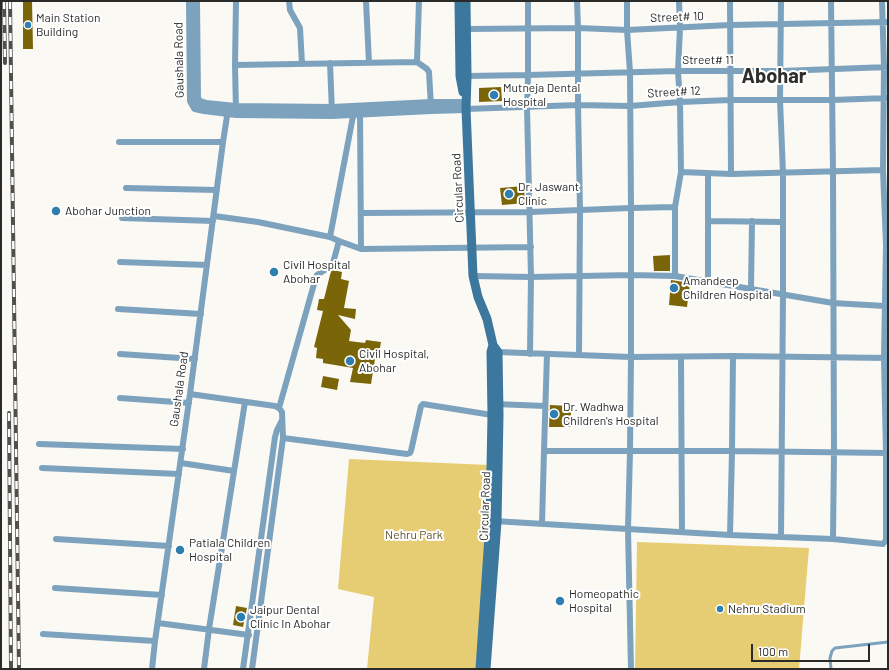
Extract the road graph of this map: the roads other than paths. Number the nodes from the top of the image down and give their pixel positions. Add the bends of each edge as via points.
1 (190, 1) edge
2 (196, 1) edge
3 (236, 1) edge
4 (289, 1) edge
5 (366, 1) edge
6 (419, 1) edge
7 (459, 1) edge
8 (466, 1) edge
9 (528, 1) edge
10 (577, 1) edge
11 (627, 1) edge
12 (679, 1) edge
13 (730, 1) edge
14 (781, 1) edge
15 (831, 1) edge
16 (882, 1) edge
17 (885, 22) edge
18 (832, 24) junction
19 (781, 25) junction
20 (730, 26) junction
21 (528, 28) junction
22 (578, 28) junction
23 (680, 28) junction
24 (467, 29) junction
25 (627, 30) junction
26 (417, 62) junction
27 (330, 63) junction
28 (369, 63) junction
29 (302, 64) junction
30 (235, 65) junction
31 (886, 67) edge
32 (833, 69) junction
33 (678, 71) junction
34 (730, 71) junction
35 (781, 71) junction
36 (630, 72) junction
37 (578, 73) junction
38 (528, 75) junction
39 (467, 76) junction
40 (886, 98) edge
41 (730, 100) junction
42 (780, 100) junction
43 (832, 100) junction
44 (680, 102) junction
45 (466, 103) junction
46 (578, 105) junction
47 (431, 106) junction
48 (630, 106) junction
49 (527, 107) junction
50 (232, 110) junction
51 (357, 111) junction
52 (332, 112) junction
53 (119, 142) dead end
54 (223, 142) junction
55 (883, 170) junction
56 (681, 172) junction
57 (833, 172) junction
58 (708, 173) junction
59 (783, 173) junction
60 (731, 174) junction
61 (126, 188) dead end
62 (217, 190) junction
63 (675, 207) junction
64 (631, 208) junction
65 (580, 210) junction
66 (530, 212) junction
67 (361, 213) junction
68 (471, 213) junction
69 (122, 218) dead end
70 (214, 218) junction
71 (708, 220) junction
72 (752, 221) junction
73 (782, 222) junction
74 (330, 237) junction
75 (340, 241) junction
76 (887, 246) edge
77 (531, 247) junction
78 (472, 248) junction
79 (362, 249) junction
80 (120, 262) dead end
81 (207, 265) junction
82 (631, 275) junction
83 (473, 276) junction
84 (580, 276) junction
85 (675, 276) junction
86 (531, 277) junction
87 (708, 282) junction
88 (751, 289) junction
89 (783, 295) junction
90 (833, 303) junction
91 (885, 306) junction
92 (118, 310) dead end
93 (201, 314) junction
94 (496, 348) junction
95 (120, 354) dead end
96 (530, 354) junction
97 (547, 354) junction
98 (579, 355) junction
99 (733, 356) junction
100 (631, 357) junction
101 (681, 357) junction
102 (783, 357) junction
103 (834, 357) junction
104 (886, 358) edge
105 (195, 359) junction
106 (190, 394) junction
107 (120, 398) dead end
108 (244, 402) junction
109 (189, 403) junction
110 (495, 404) junction
111 (545, 406) junction
112 (279, 408) junction
113 (492, 415) junction
114 (283, 419) junction
115 (283, 438) junction
116 (39, 444) dead end
117 (182, 449) junction
118 (681, 450) junction
119 (544, 451) junction
120 (630, 451) junction
121 (732, 451) junction
122 (782, 452) junction
123 (834, 452) junction
124 (887, 453) edge
125 (180, 463) junction
126 (42, 468) dead end
127 (234, 471) junction
128 (179, 474) junction
129 (494, 521) junction
130 (542, 524) junction
131 (628, 529) junction
132 (682, 532) junction
133 (730, 535) junction
134 (781, 537) junction
135 (56, 539) dead end
136 (833, 539) junction
137 (169, 546) junction
138 (55, 588) dead end
139 (162, 594) junction
140 (158, 623) junction
141 (209, 629) junction
142 (43, 634) dead end
143 (247, 635) junction
144 (256, 636) junction
145 (155, 641) junction
146 (888, 642) edge
147 (152, 669) edge
148 (204, 669) edge
149 (243, 669) edge
150 (252, 669) edge
151 (480, 669) edge
152 (486, 669) edge
153 (630, 669) edge
154 (830, 669) edge

1 - 50 street, Gaushala Road via 191,101 195,108 204,110
2 - 50 street, Gaushala Road via 197,99 206,104
3 - 30 street
4 - 29 street via 290,10 300,28
5 - 28 street
6 - 26 street
7 - 45 main road, Circular Road via 460,76
8 - 24 main road, Circular Road
9 - 21 street
10 - 22 street
11 - 25 street
12 - 23 street
13 - 20 street
14 - 19 street
15 - 18 street
16 - 17 street
17 - 18 street, Street# 10
17 - 31 street
18 - 19 street, Street# 10
18 - 32 street
19 - 20 street, Street# 10
19 - 35 street
20 - 23 street, Street# 10
20 - 34 street
21 - 22 street, Street# 10
21 - 24 street, Street# 10
21 - 38 street
22 - 25 street, Street# 10
22 - 37 street
23 - 25 street, Street# 10
23 - 33 street
24 - 39 main road, Circular Road
25 - 36 street
26 - 28 street
26 - 47 street via 429,72
27 - 28 street
27 - 29 street
27 - 52 street
29 - 30 street
30 - 50 street
31 - 32 street, Street# 11
31 - 40 street
32 - 35 street, Street# 11
32 - 43 street
33 - 34 street, Street# 11
33 - 36 street, Street# 11
33 - 44 street
34 - 35 street, Street# 11
34 - 41 street
35 - 42 street
36 - 37 street, Street# 11
36 - 48 street
37 - 38 street, Street# 11
37 - 46 street
38 - 39 street, Street# 11
38 - 49 street
39 - 45 main road, Circular Road
40 - 43 street, Street# 12
40 - 55 street
41 - 42 street, Street# 12
41 - 44 street, Street# 12
41 - 60 street
42 - 43 street, Street# 12
42 - 59 street
43 - 57 street
44 - 48 street, Street# 12
44 - 56 street
45 - 47 street
45 - 49 street, Street# 12
45 - 68 main road, Circular Road
46 - 48 street, Street# 12
46 - 49 street, Street# 12
46 - 65 street
47 - 51 street
48 - 64 street
49 - 66 street
50 - 52 street
50 - 54 street, Gaushala Road
51 - 52 street
51 - 67 street
51 - 74 street
53 - 54 street
54 - 62 street, Gaushala Road
55 - 57 street
55 - 76 street
56 - 58 street
56 - 63 street
57 - 59 street
57 - 90 street
58 - 60 street
58 - 71 street
59 - 60 street
59 - 73 street
61 - 62 street
62 - 70 street, Gaushala Road
63 - 64 street
63 - 85 street
64 - 65 street
64 - 82 street
65 - 66 street
65 - 84 street
66 - 68 street
66 - 77 street
67 - 68 street
67 - 79 street
68 - 78 main road, Circular Road
69 - 70 street
70 - 74 street via 258,222
70 - 81 street, Gaushala Road
71 - 72 street
71 - 87 street
72 - 73 street
72 - 88 street
73 - 89 street
74 - 75 street
75 - 79 street
75 - 112 street via 333,263 316,278
76 - 91 street
77 - 78 street
77 - 86 street
78 - 79 street
78 - 83 main road, Circular Road
80 - 81 street
81 - 93 street, Gaushala Road
82 - 84 street
82 - 85 street
82 - 100 street
83 - 86 street
83 - 94 main road, Circular Road
84 - 86 street
84 - 98 street
85 - 87 street
86 - 96 street
87 - 88 street
88 - 89 street
89 - 90 street
89 - 102 street
90 - 91 street
90 - 103 street
91 - 104 street
92 - 93 street
93 - 105 street, Gaushala Road
94 - 96 street
94 - 110 main road, Circular Road via 491,352
95 - 105 street
96 - 97 street
97 - 98 street
97 - 111 street
98 - 100 street
99 - 101 street
99 - 102 street
99 - 121 street
100 - 101 street
100 - 120 street
101 - 118 street
102 - 103 street
102 - 122 street
103 - 104 street
103 - 123 street
104 - 124 street
105 - 106 street, Gaushala Road
106 - 108 street
106 - 109 street, Gaushala Road
107 - 109 street
108 - 112 street
108 - 127 street
109 - 117 street, Gaushala Road
110 - 111 street
110 - 113 main road, Circular Road
110 - 129 main road, Circular Road
111 - 119 street
112 - 114 street
113 - 115 street via 423,404 411,451 407,454
113 - 129 main road, Circular Road
114 - 115 street
114 - 143 street via 275,437
115 - 144 street
116 - 117 street
117 - 125 street, Gaushala Road
118 - 120 street
118 - 121 street
118 - 132 street
119 - 120 street
119 - 130 street
120 - 131 street
121 - 122 street
121 - 133 street
122 - 123 street
122 - 134 street
123 - 124 street
123 - 136 street
124 - 136 street via 885,542 883,544
125 - 127 street
125 - 128 street, Gaushala Road
126 - 128 street
127 - 141 street
128 - 137 street, Gaushala Road
129 - 130 street
129 - 151 main road, Circular Road
129 - 152 main road, Circular Road
130 - 131 street
131 - 132 street
131 - 153 street
132 - 133 street
133 - 134 street
134 - 136 street
135 - 137 street
137 - 139 street, Gaushala Road
138 - 139 street
139 - 140 street, Gaushala Road
140 - 141 street
140 - 145 street, Gaushala Road
141 - 143 street
141 - 148 street
142 - 145 street
143 - 144 street
143 - 149 street
144 - 150 street
145 - 147 street, Gaushala Road
146 - 154 lane via 835,648 830,658

